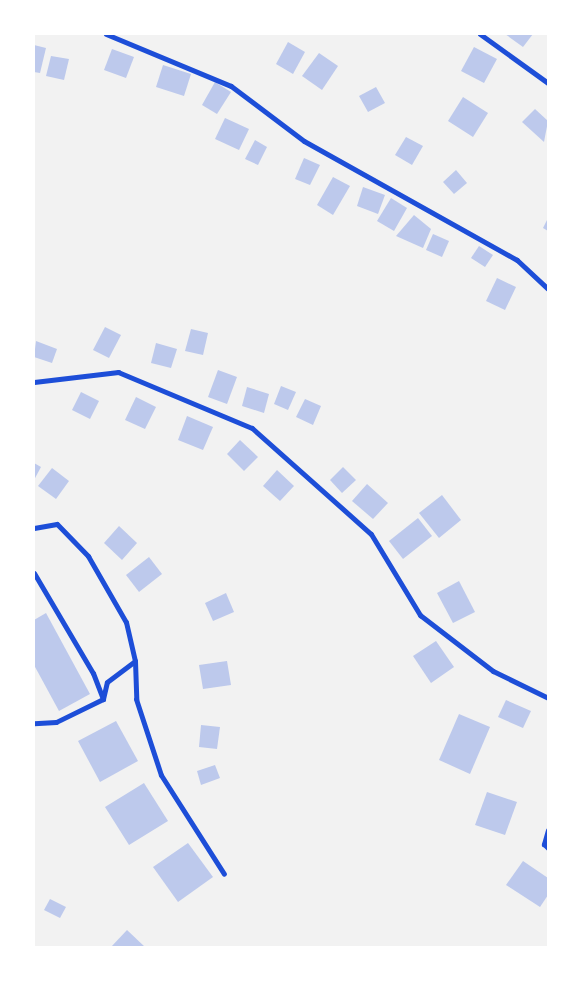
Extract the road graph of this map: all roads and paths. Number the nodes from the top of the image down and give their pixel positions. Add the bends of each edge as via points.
1 (106, 34) edge
2 (480, 34) edge
3 (548, 83) edge
4 (548, 289) edge
5 (34, 382) edge
6 (34, 528) edge
7 (34, 573) edge
8 (135, 661) junction
9 (548, 698) edge
10 (103, 699) junction
11 (34, 723) edge
12 (548, 830) edge
13 (548, 848) edge
14 (224, 874) dead end

1 - 4 street via 231,86 304,141 517,260
2 - 3 street
5 - 9 street via 118,372 252,428 371,534 420,615 493,670
6 - 8 street via 57,524 88,556 126,622
7 - 10 street via 92,673
8 - 10 street via 107,682
8 - 14 street via 136,700 161,775
10 - 11 street via 56,722
12 - 13 street via 544,844

